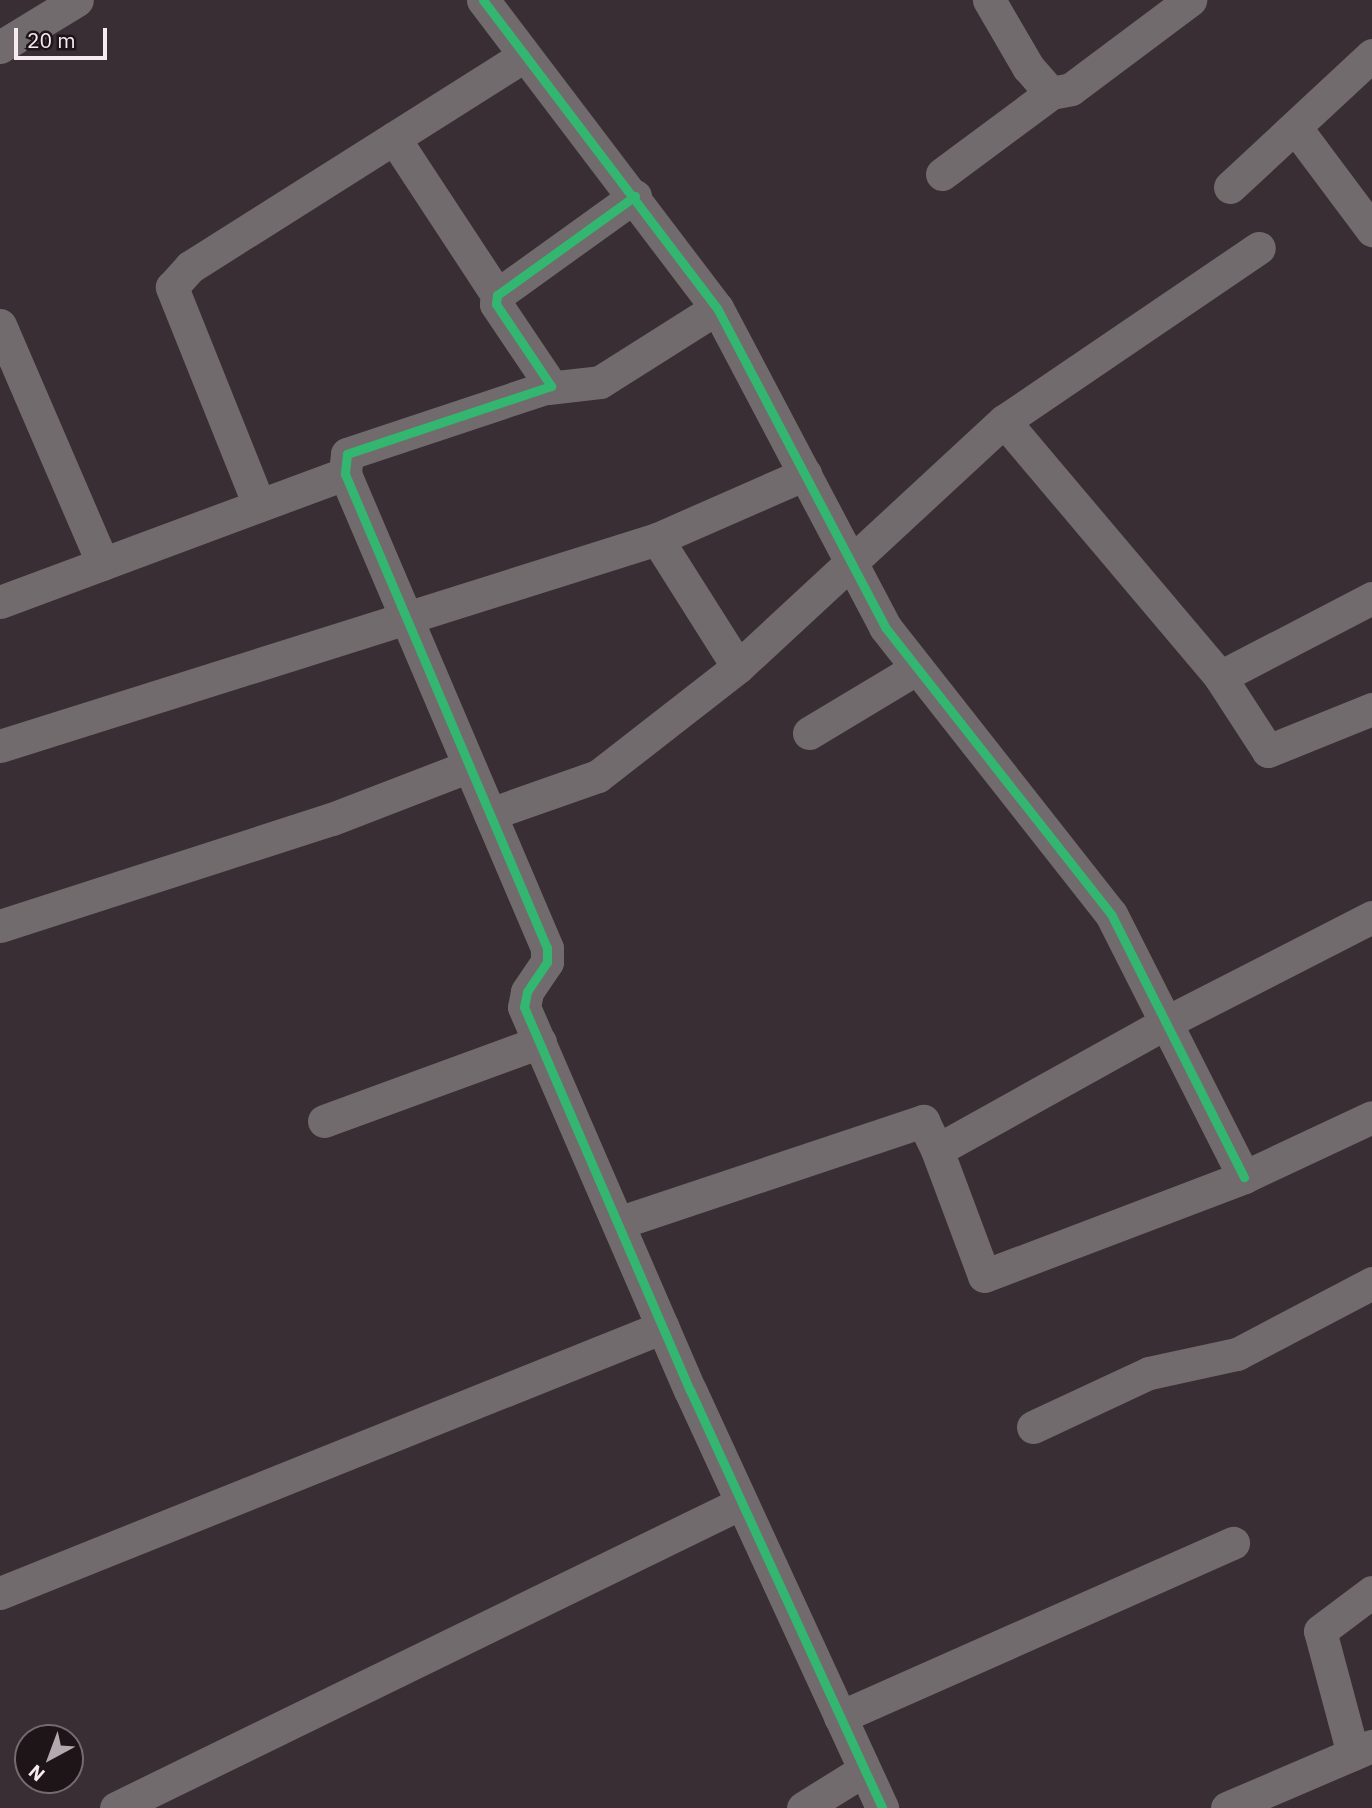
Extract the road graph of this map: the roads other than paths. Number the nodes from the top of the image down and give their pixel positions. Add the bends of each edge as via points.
1 (77, 0) edge
2 (480, 0) edge
3 (989, 0) edge
4 (1190, 0) edge
5 (0, 47) edge
6 (1372, 55) edge
7 (524, 56) junction
8 (1051, 93) junction
9 (1295, 127) junction
10 (394, 138) junction
11 (942, 174) dead end
12 (1230, 187) dead end
13 (635, 196) junction
14 (1372, 230) edge
15 (1259, 248) dead end
16 (497, 295) junction
17 (717, 308) junction
18 (0, 325) edge
19 (548, 388) junction
20 (1004, 421) junction
21 (345, 474) junction
22 (805, 474) junction
23 (259, 505) junction
24 (657, 539) junction
25 (851, 560) junction
26 (103, 564) junction
27 (1372, 598) edge
28 (0, 602) edge
29 (405, 615) junction
30 (738, 667) junction
31 (917, 668) junction
32 (1220, 677) junction
33 (1372, 709) edge
34 (809, 733) dead end
35 (0, 746) edge
36 (469, 766) junction
37 (490, 814) junction
38 (1372, 917) edge
39 (0, 926) edge
40 (1168, 1021) junction
41 (540, 1042) junction
42 (1372, 1117) edge
43 (324, 1121) dead end
44 (937, 1150) junction
45 (1244, 1177) junction
46 (618, 1223) junction
47 (1372, 1283) edge
48 (663, 1327) junction
49 (1033, 1427) dead end
50 (741, 1503) junction
51 (1233, 1543) dead end
52 (1372, 1592) edge
53 (0, 1594) edge
54 (840, 1717) junction
55 (1362, 1750) edge
56 (864, 1770) junction
57 (116, 1808) edge
58 (803, 1808) edge
59 (882, 1808) edge
60 (1227, 1808) edge

1 - 5 street
2 - 7 street
3 - 8 street via 1028,67
4 - 8 street via 1071,89
6 - 9 street
7 - 10 street
7 - 13 street
8 - 11 street
9 - 12 street
9 - 14 street
10 - 16 street
10 - 23 street via 190,267 172,287
13 - 16 street
13 - 17 street
15 - 20 street
16 - 19 street via 496,304 551,381
17 - 19 street via 600,382
17 - 22 street
18 - 26 street
19 - 21 street via 347,454
20 - 25 street
20 - 32 street
21 - 23 street
21 - 29 street
22 - 24 street
22 - 25 street
23 - 26 street
24 - 29 street
24 - 30 street
25 - 30 street
25 - 31 street via 885,627
26 - 28 street
27 - 32 street
29 - 35 street
29 - 36 street
30 - 37 street via 598,776
31 - 34 street
31 - 40 street via 1111,914
32 - 33 street via 1268,751
36 - 37 street
36 - 39 street via 332,819
37 - 41 street via 547,948 547,962 527,992 524,1007
38 - 40 street
40 - 44 street
40 - 45 street
41 - 43 street
41 - 46 street
42 - 45 street
44 - 45 street via 984,1276
44 - 46 street via 923,1121
46 - 48 street
47 - 49 street via 1237,1354 1149,1373
48 - 50 street
48 - 53 street
50 - 54 street
50 - 57 street
51 - 54 street
52 - 55 street via 1320,1631
54 - 56 street
55 - 60 street
56 - 58 street
56 - 59 street

